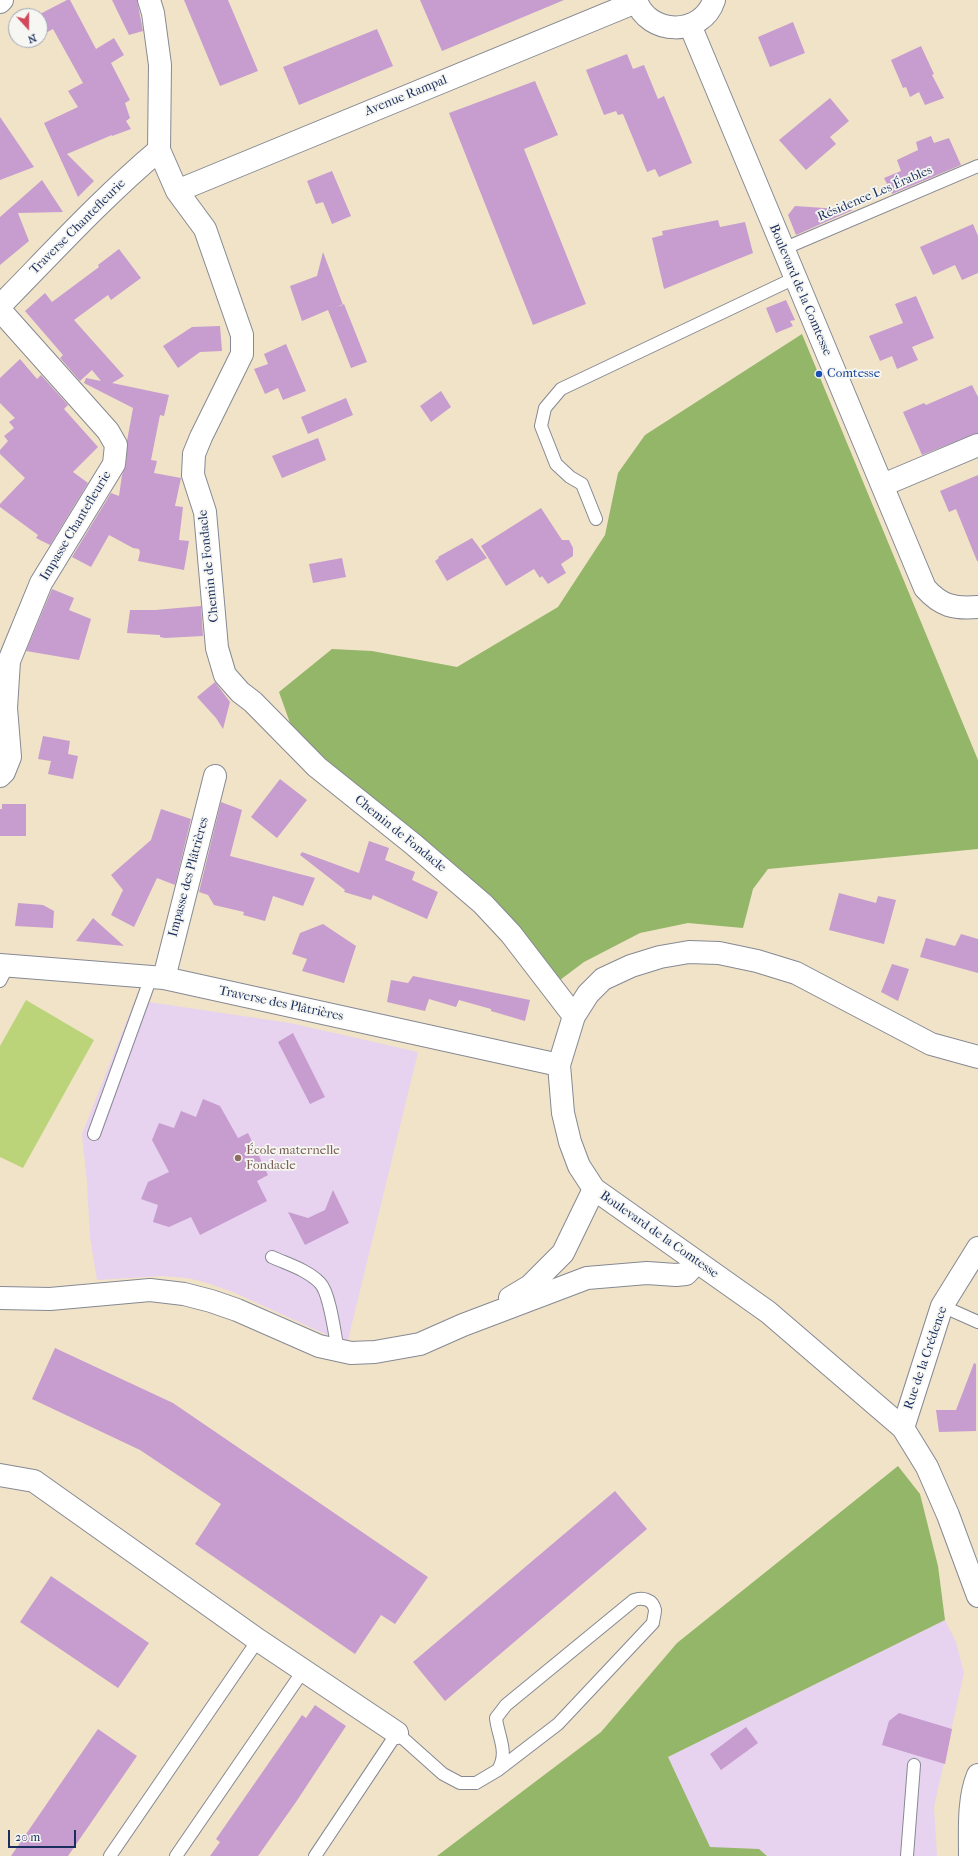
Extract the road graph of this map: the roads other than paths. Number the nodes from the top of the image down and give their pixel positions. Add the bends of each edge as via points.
1 (149, 0) edge
2 (714, 0) edge
3 (636, 1) edge
4 (690, 25) junction
5 (159, 150) junction
6 (978, 166) edge
7 (177, 191) junction
8 (783, 249) junction
9 (795, 278) junction
10 (0, 306) edge
11 (0, 310) edge
12 (978, 446) edge
13 (882, 485) junction
14 (596, 519) dead end
15 (978, 607) edge
16 (0, 776) edge
17 (215, 776) dead end
18 (3, 970) edge
19 (158, 978) junction
20 (574, 1016) junction
21 (978, 1058) edge
22 (559, 1065) junction
23 (94, 1134) dead end
24 (594, 1189) junction
25 (978, 1248) edge
26 (272, 1257) dead end
27 (696, 1262) junction
28 (0, 1298) edge
29 (942, 1306) junction
30 (978, 1322) edge
31 (462, 1325) junction
32 (338, 1351) junction
33 (903, 1428) junction
34 (0, 1475) edge
35 (978, 1596) edge
36 (258, 1640) junction
37 (303, 1671) junction
38 (397, 1733) junction
39 (914, 1765) dead end
40 (498, 1770) junction
41 (978, 1775) edge
42 (110, 1856) edge
43 (176, 1856) edge
44 (315, 1856) edge
45 (907, 1856) edge
46 (970, 1856) edge

1 - 5 street, Chemin de Fondacle via 160,65
2 - 4 street via 704,16
3 - 4 street via 641,11 658,25 668,28
3 - 7 street, Avenue Rampal
4 - 8 street, Boulevard de la Comtesse
5 - 7 street, Chemin de Fondacle
5 - 10 street, Traverse Chantefleurie via 88,216
6 - 8 lane, Résidence Les Érables
7 - 20 street, Chemin de Fondacle via 205,229 243,343 242,354 194,454 193,474 205,512 217,648 225,675 317,766 414,844 483,904 511,934
8 - 9 street, Boulevard de la Comtesse
9 - 13 street, Boulevard de la Comtesse
9 - 14 lane via 561,389 553,398 545,408 541,426 556,464 582,484
11 - 16 street, Impasse Chantefleurie via 108,431 116,445 114,464 41,583 10,661 6,708 10,757
12 - 13 street
13 - 15 street, Boulevard de la Comtesse via 925,588 935,599 949,606
17 - 19 street, Impasse des Plâtrières
18 - 19 street, Traverse des Plâtrières
19 - 22 street, Traverse des Plâtrières
19 - 23 lane
20 - 21 street, Boulevard de la Comtesse via 588,994 603,980 631,966 689,952 719,953 758,961 796,973 931,1044
20 - 22 street, Boulevard de la Comtesse
22 - 24 street, Boulevard de la Comtesse via 563,1114 570,1142 579,1166
24 - 27 street, Boulevard de la Comtesse
24 - 31 street via 563,1253 530,1286
25 - 29 street, Rue de la Crédence
26 - 32 lane via 300,1269 321,1283 328,1298
27 - 31 street via 686,1274 646,1273 587,1278
27 - 33 street, Boulevard de la Comtesse via 768,1312
28 - 32 street via 50,1299 150,1290 184,1294 218,1303 319,1346
29 - 30 lane
29 - 33 street, Rue de la Crédence
31 - 32 street via 420,1344 375,1352
33 - 35 street, Boulevard de la Comtesse via 927,1467
34 - 36 street via 34,1481
36 - 37 street
36 - 42 lane
37 - 38 street
37 - 43 lane
38 - 40 lane via 443,1774 460,1783 476,1783
38 - 44 lane
39 - 45 lane
40 - 40 lane via 558,1724 653,1623 655,1609 649,1601 641,1597 634,1600 506,1705 496,1718 504,1754
41 - 46 street via 974,1783

